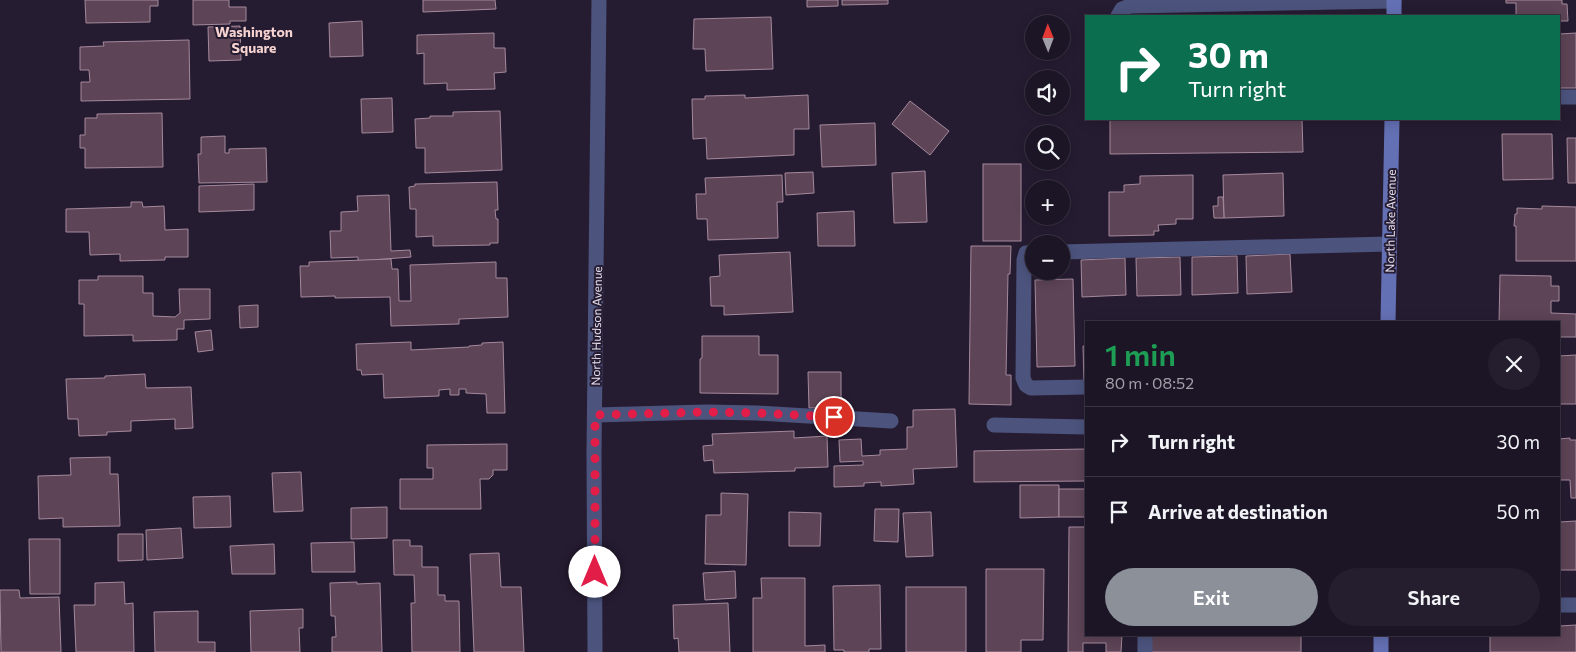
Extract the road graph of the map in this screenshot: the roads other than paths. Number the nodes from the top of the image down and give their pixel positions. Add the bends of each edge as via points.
1 (600, 0) edge
2 (1394, 6) edge
3 (1119, 15) edge
4 (1560, 97) edge
5 (1576, 97) edge
6 (1392, 120) edge
7 (1389, 244) junction
8 (1070, 252) edge
9 (1025, 256) edge
10 (1388, 321) edge
11 (1085, 387) edge
12 (595, 415) junction
13 (891, 421) dead end
14 (994, 425) dead end
15 (1085, 427) edge
16 (1560, 605) edge
17 (1576, 605) edge
18 (1145, 636) edge
19 (1381, 636) edge
20 (596, 652) edge
21 (1145, 652) edge
22 (1381, 652) edge

1 - 12 street, North Hudson Avenue
2 - 3 street via 1130,6 1122,9
4 - 5 street
6 - 7 main road, North Lake Avenue
7 - 8 street
7 - 10 main road, North Lake Avenue
9 - 11 street via 1023,378 1026,385 1031,388
12 - 13 street via 757,413
12 - 20 street, North Hudson Avenue
14 - 15 street
16 - 17 street
18 - 21 street
19 - 22 main road

